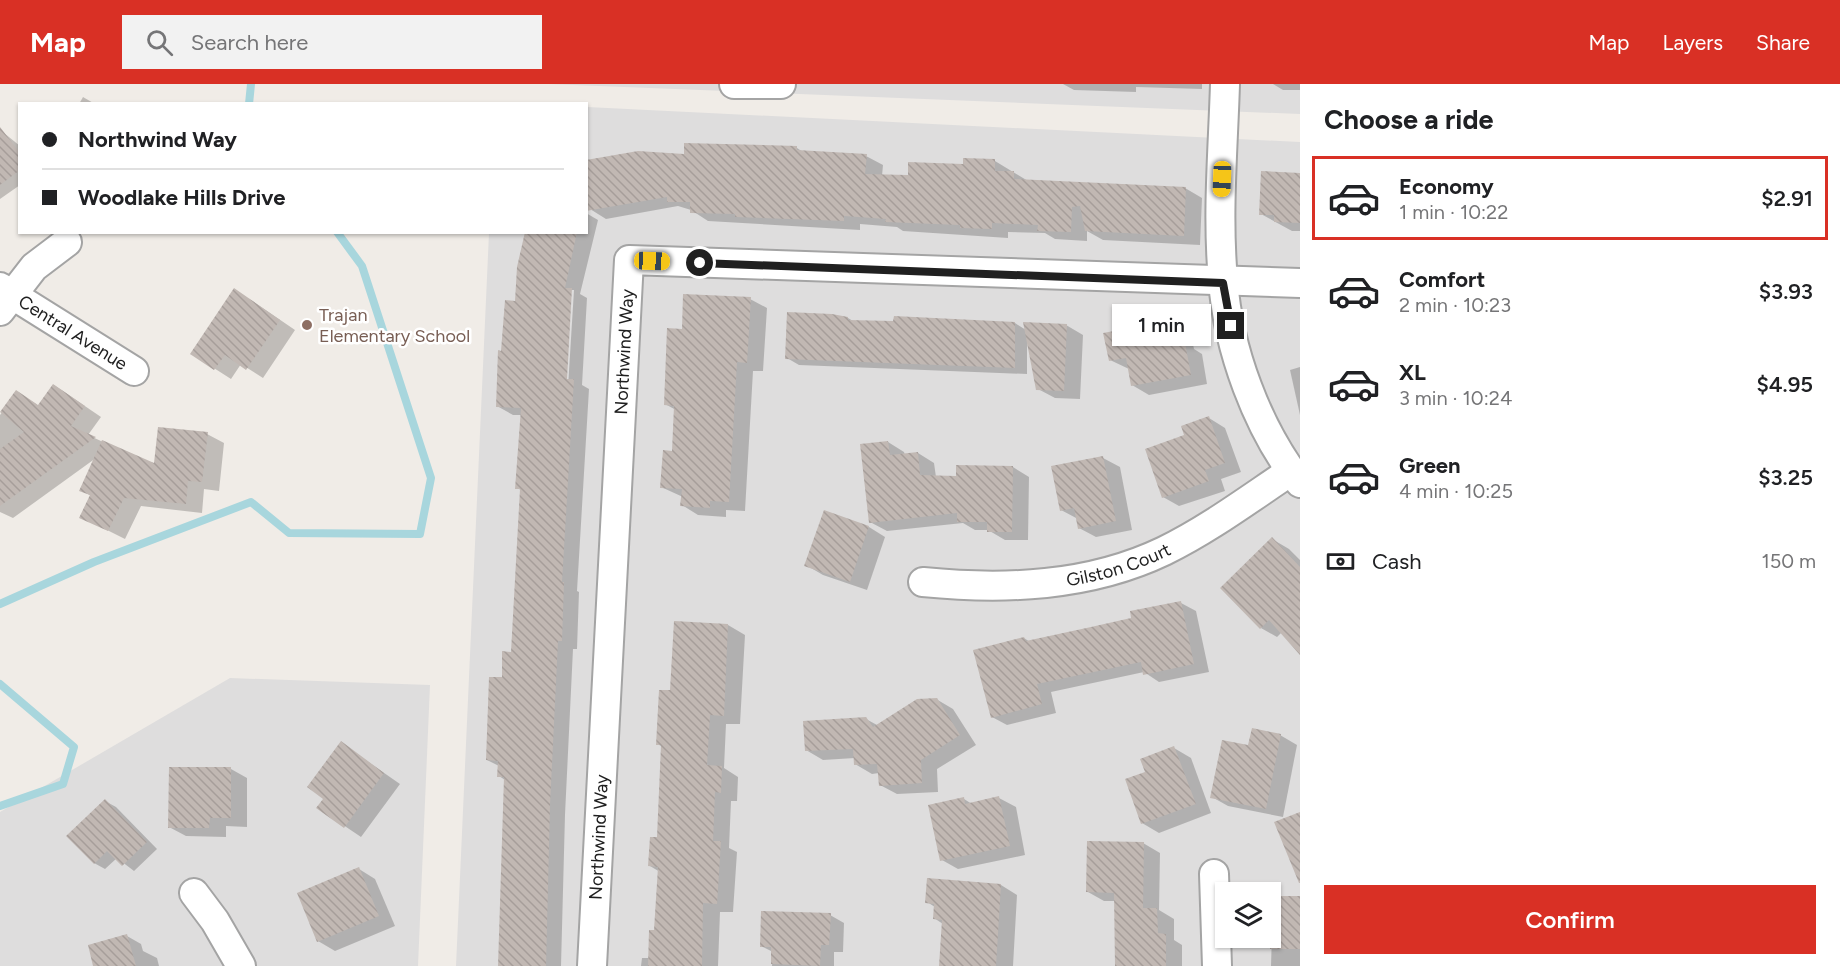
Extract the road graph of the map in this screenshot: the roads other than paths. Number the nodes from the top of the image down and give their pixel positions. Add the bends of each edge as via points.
1 (734, 84) edge
2 (781, 84) edge
3 (1225, 84) edge
4 (67, 242) dead end
5 (1223, 283) junction
6 (1300, 283) edge
7 (4, 298) edge
8 (134, 371) dead end
9 (1295, 477) edge
10 (923, 582) dead end
11 (1214, 874) dead end
12 (194, 894) dead end
13 (241, 966) edge
14 (592, 966) edge
15 (1217, 966) edge

1 - 2 street
3 - 5 street
4 - 7 street, Central Avenue via 34,267
5 - 6 street
5 - 9 street via 1247,383 1267,429
5 - 14 street, Northwind Way via 629,260
7 - 8 street, Central Avenue
9 - 10 street, Gilston Court via 1162,552 1118,569 1025,586 976,588
11 - 15 street
12 - 13 street

